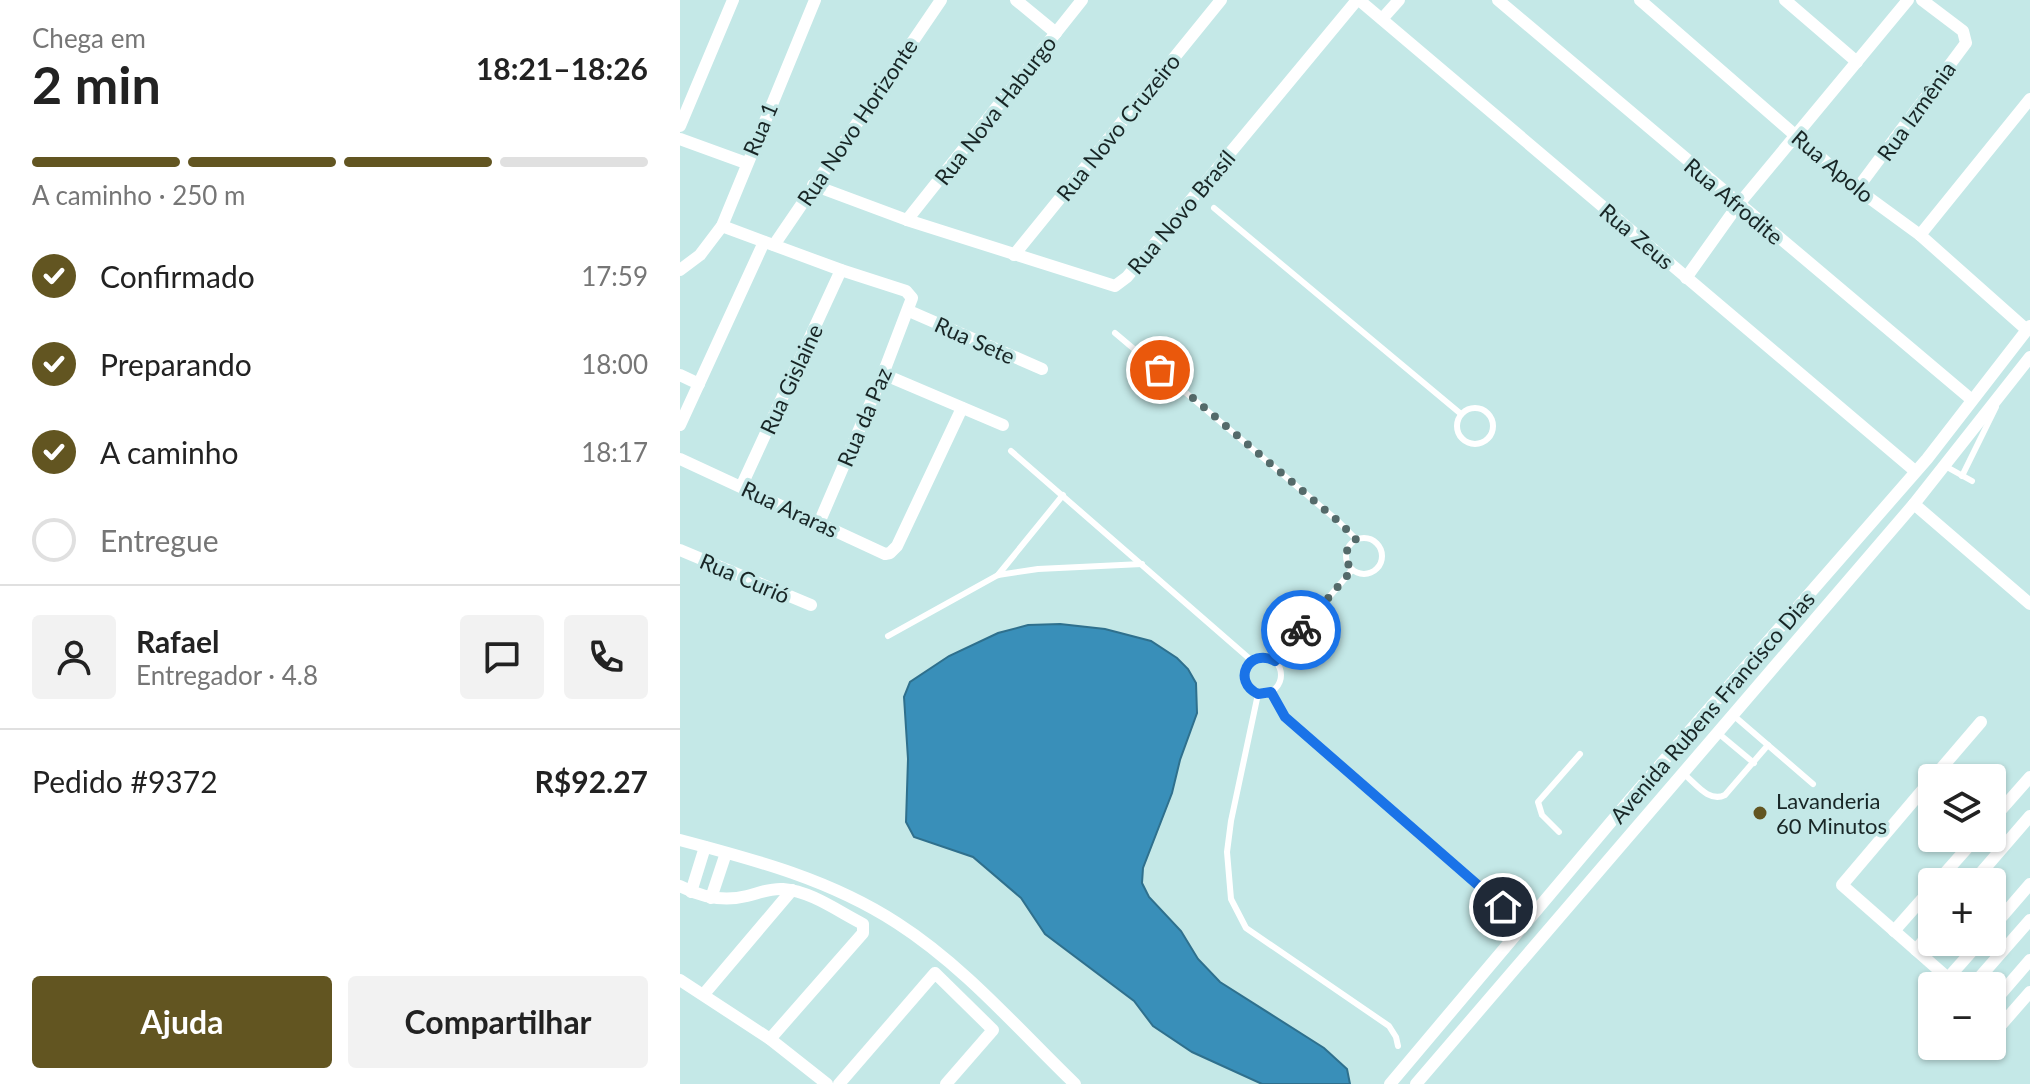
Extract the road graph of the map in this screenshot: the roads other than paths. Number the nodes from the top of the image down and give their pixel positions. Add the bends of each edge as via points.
1 (733, 0) edge
2 (815, 0) edge
3 (941, 0) edge
4 (1016, 0) edge
5 (1082, 0) edge
6 (1221, 0) edge
7 (1358, 0) edge
8 (1399, 0) edge
9 (1498, 0) edge
10 (1640, 0) edge
11 (1785, 0) edge
12 (1908, 0) edge
13 (1922, 0) edge
14 (1382, 19) junction
15 (1056, 33) junction
16 (1857, 62) junction
17 (2030, 99) edge
18 (680, 126) edge
19 (1796, 136) junction
20 (680, 139) edge
21 (746, 163) junction
22 (813, 185) junction
23 (1857, 189) junction
24 (1738, 205) junction
25 (1214, 208) dead end
26 (907, 220) junction
27 (722, 226) junction
28 (1920, 235) junction
29 (769, 244) junction
30 (1014, 255) junction
31 (680, 270) edge
32 (841, 270) junction
33 (1686, 278) junction
34 (909, 311) junction
35 (2028, 328) edge
36 (1115, 333) dead end
37 (2030, 357) edge
38 (1042, 369) dead end
39 (883, 374) junction
40 (680, 375) edge
41 (699, 384) junction
42 (2008, 384) junction
43 (1972, 400) junction
44 (962, 408) junction
45 (1461, 414) junction
46 (680, 425) edge
47 (1003, 425) dead end
48 (1011, 451) dead end
49 (680, 459) edge
50 (1945, 466) junction
51 (1915, 471) junction
52 (1962, 476) junction
53 (1972, 481) dead end
54 (741, 487) junction
55 (1063, 495) junction
56 (1914, 504) junction
57 (819, 523) junction
58 (1356, 539) junction
59 (680, 550) edge
60 (1142, 564) junction
61 (1352, 570) junction
62 (998, 575) junction
63 (2030, 604) edge
64 (811, 605) dead end
65 (888, 636) dead end
66 (1251, 660) junction
67 (1275, 661) junction
68 (1271, 692) junction
69 (1258, 694) junction
70 (1733, 715) junction
71 (1981, 722) dead end
72 (1718, 733) junction
73 (1768, 745) junction
74 (1580, 754) dead end
75 (1754, 763) junction
76 (1945, 764) edge
77 (1684, 774) junction
78 (2030, 777) edge
79 (1813, 784) dead end
80 (1918, 795) edge
81 (2006, 804) edge
82 (2030, 816) edge
83 (1559, 832) dead end
84 (680, 840) edge
85 (705, 847) junction
86 (1964, 852) edge
87 (726, 853) junction
88 (1949, 868) edge
89 (1985, 868) edge
90 (2030, 884) edge
91 (685, 889) edge
92 (792, 890) junction
93 (753, 894) junction
94 (711, 898) junction
95 (1918, 904) edge
96 (1503, 907) dead end
97 (2006, 912) edge
98 (768, 918) junction
99 (2030, 920) edge
100 (1894, 931) junction
101 (1918, 948) edge
102 (1916, 950) junction
103 (2030, 960) edge
104 (1941, 972) edge
105 (1984, 972) edge
106 (680, 980) edge
107 (2006, 988) edge
108 (2030, 992) edge
109 (704, 994) junction
110 (2006, 1019) edge
111 (770, 1039) junction
112 (1398, 1046) dead end
113 (827, 1084) edge
114 (839, 1084) edge
115 (946, 1084) edge
116 (1075, 1084) edge
117 (1390, 1084) edge
118 (1416, 1084) edge

1 - 18 street
2 - 21 street, Rua 1
3 - 22 street, Rua Novo Horizonte
4 - 15 street
5 - 15 street, Rua Nova Haburgo
6 - 30 street, Rua Novo Cruzeiro
7 - 14 street, Rua Zeus
7 - 30 street, Rua Novo Brasíl via 1121,284 1108,286
8 - 14 street
9 - 24 street, Rua Afrodite
10 - 19 street, Rua Apolo
11 - 16 street
12 - 16 street
13 - 23 street, Rua Izmênia via 1963,31 1966,43
14 - 33 street, Rua Zeus
15 - 26 street, Rua Nova Haburgo
16 - 19 street
17 - 28 street
19 - 23 street, Rua Apolo
19 - 24 street
20 - 21 street
21 - 27 street, Rua 1
22 - 26 street, Rua Novo Brasíl
22 - 29 street, Rua Novo Horizonte
23 - 28 street, Rua Apolo
24 - 33 street
24 - 43 street, Rua Afrodite
25 - 45 lane
26 - 30 street, Rua Novo Brasíl
27 - 29 street
27 - 31 street, Rua 1 via 700,255
28 - 35 street, Rua Apolo
29 - 32 street
29 - 41 street, Rua Novo Horizonte
32 - 34 street via 906,291 912,298
32 - 54 street, Rua Gislaine
33 - 51 street, Rua Zeus
34 - 38 street, Rua Sete
34 - 39 street, Rua da Paz
35 - 43 street, Avenida Rubens Francisco Dias
36 - 58 lane
37 - 42 street, Avenida Rubens Francisco Dias
39 - 44 street
39 - 57 street, Rua da Paz
40 - 41 street
41 - 46 street, Rua Novo Horizonte
42 - 50 street, Avenida Rubens Francisco Dias
42 - 52 lane
43 - 51 street, Avenida Rubens Francisco Dias
44 - 47 street
44 - 57 street, Rua Araras via 890,553
45 - 45 lane via 1457,430 1462,440 1478,444 1488,438 1493,428 1487,412 1477,407
48 - 55 lane
49 - 54 street, Rua Araras
50 - 52 lane
50 - 56 street, Avenida Rubens Francisco Dias
51 - 117 street, Avenida Rubens Francisco Dias
52 - 53 lane
54 - 57 street, Rua Araras
55 - 60 lane
55 - 62 lane
56 - 63 street
56 - 70 street, Avenida Rubens Francisco Dias
58 - 61 lane via 1346,554
58 - 61 lane via 1377,542 1383,558 1373,573
59 - 64 street, Rua Curió
60 - 62 lane
60 - 66 lane
61 - 67 lane
62 - 65 lane
66 - 67 lane
66 - 69 lane via 1244,676
67 - 68 lane via 1281,674
68 - 69 lane
68 - 96 lane via 1285,717
69 - 112 lane via 1231,821 1231,899 1246,928 1389,1026
70 - 72 street, Avenida Rubens Francisco Dias
70 - 73 lane
71 - 76 street
72 - 75 lane
72 - 77 street, Avenida Rubens Francisco Dias
73 - 75 lane
73 - 79 lane
74 - 83 lane via 1538,802 1542,815
75 - 77 lane via 1719,798
77 - 118 street, Avenida Rubens Francisco Dias
78 - 81 street
80 - 100 street via 1842,885
82 - 89 street
84 - 85 street
85 - 87 street
85 - 91 street
86 - 88 street
87 - 94 street
87 - 116 street via 831,887 898,923 957,970
90 - 97 street
91 - 94 street
92 - 93 street
92 - 98 street
92 - 111 street via 864,928
93 - 94 street
93 - 98 street
95 - 100 street
98 - 109 street
99 - 105 street
100 - 102 street
101 - 102 street
102 - 104 street
103 - 107 street
106 - 109 street
108 - 110 street
109 - 111 street
111 - 113 street
114 - 115 street via 935,973 993,1030

